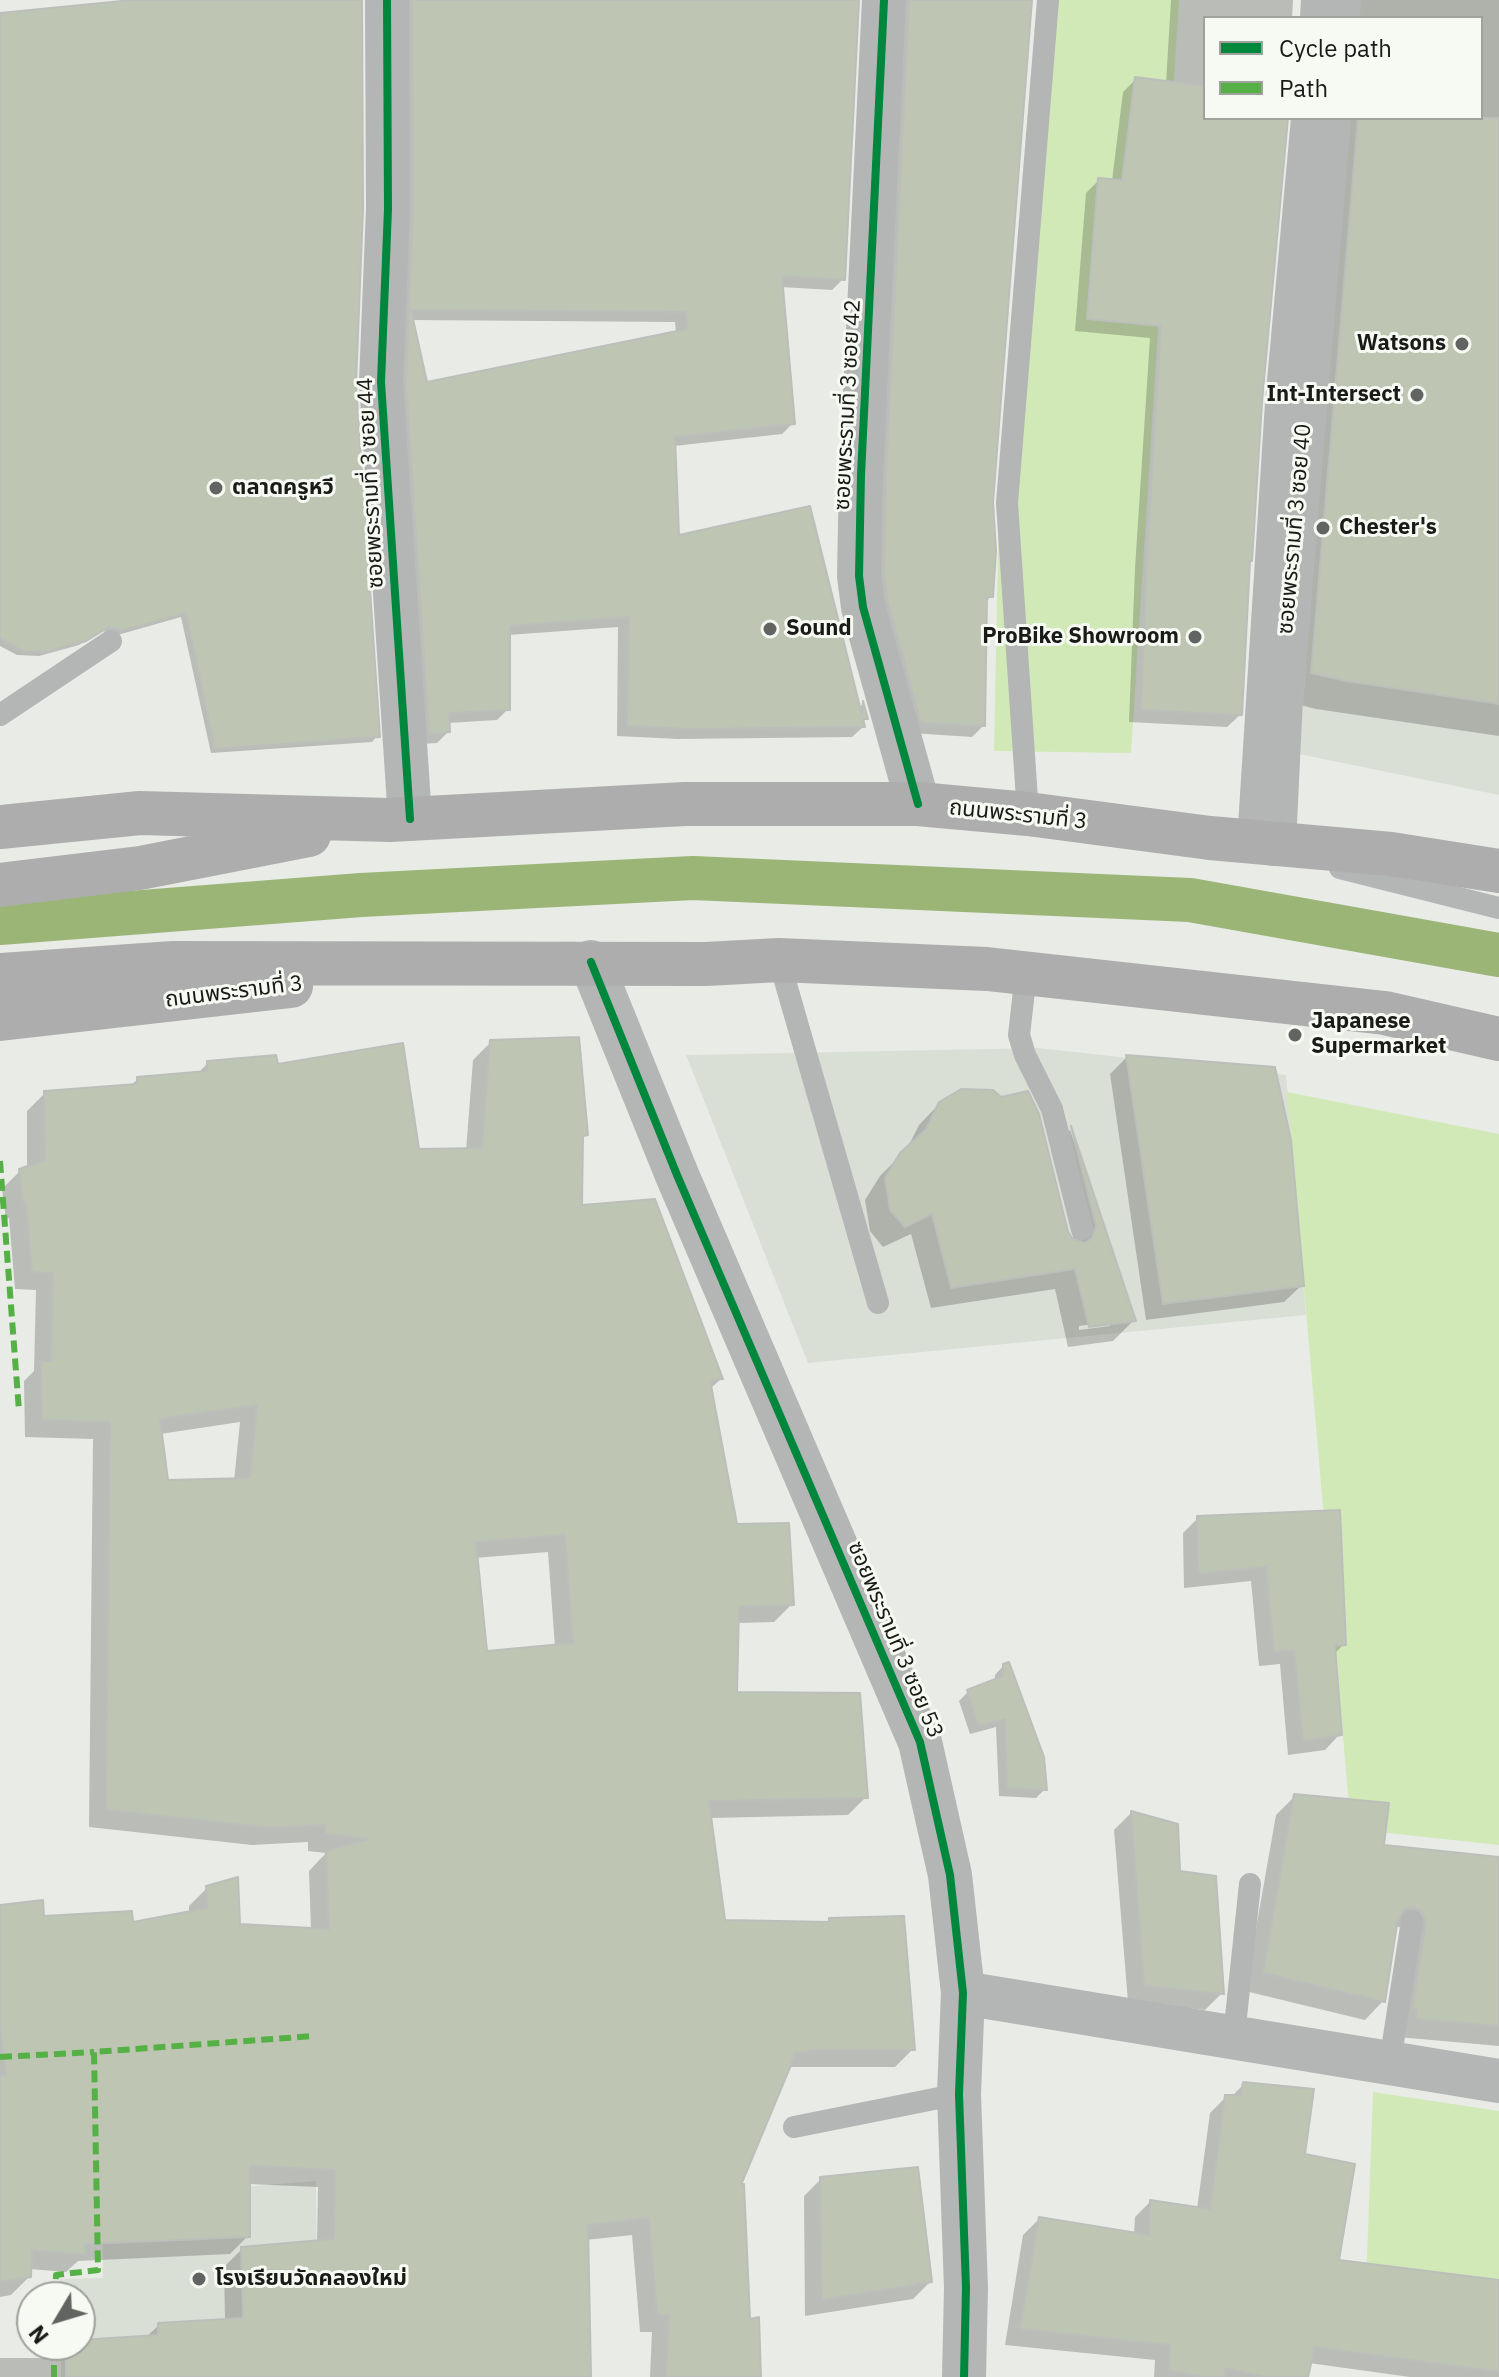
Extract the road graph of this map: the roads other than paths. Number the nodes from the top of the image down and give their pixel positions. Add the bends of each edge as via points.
1 (387, 0) edge
2 (884, 0) edge
3 (1048, 0) edge
4 (1302, 120) edge
5 (1329, 120) edge
6 (111, 641) dead end
7 (0, 715) edge
8 (918, 804) junction
9 (1028, 814) junction
10 (400, 820) junction
11 (0, 827) edge
12 (1244, 841) junction
13 (1499, 871) edge
14 (0, 885) edge
15 (1499, 908) edge
16 (779, 960) junction
17 (591, 962) junction
18 (468, 963) junction
19 (1026, 973) junction
20 (0, 975) edge
21 (1385, 1013) junction
22 (1499, 1016) edge
23 (0, 1019) edge
24 (1499, 1039) edge
25 (1082, 1229) dead end
26 (878, 1303) dead end
27 (1250, 1884) dead end
28 (1412, 1921) dead end
29 (963, 1993) junction
30 (1234, 2036) junction
31 (1390, 2062) junction
32 (1499, 2081) edge
33 (959, 2094) junction
34 (794, 2127) dead end
35 (964, 2377) edge

1 - 10 street, ซอยพระรามที่ 3 ซอย 44 via 388,209 381,382
2 - 8 street, ซอยพระรามที่ 3 ซอย 42 via 859,576
3 - 9 lane via 1007,503
4 - 12 lane
5 - 12 street, ซอยพระรามที่ 3 ซอย 40 via 1281,698
6 - 7 lane
8 - 9 main road, ถนนพระรามที่ 3
8 - 10 main road, ถนนพระรามที่ 3 via 685,804
9 - 12 main road, ถนนพระรามที่ 3
10 - 11 main road, ถนนพระรามที่ 3 via 140,813
10 - 14 main road, ถนนพระรามที่ 3 via 140,868
12 - 13 main road, ถนนพระรามที่ 3 via 1391,854
12 - 15 lane
16 - 17 main road, ถนนพระรามที่ 3
16 - 19 main road, ถนนพระรามที่ 3
16 - 26 lane
17 - 18 main road, ถนนพระรามที่ 3
17 - 29 street, ซอยพระรามที่ 3 ซอย 53 via 920,1742 950,1875
18 - 20 main road, ถนนพระรามที่ 3 via 173,963
18 - 23 main road, ถนนพระรามที่ 3
19 - 21 main road, ถนนพระรามที่ 3
19 - 25 lane via 1019,1035 1052,1109
21 - 22 lane
21 - 24 main road, ถนนพระรามที่ 3
27 - 30 lane
28 - 31 lane
29 - 30 street
29 - 33 street, ซอยพระรามที่ 3 ซอย 53
30 - 31 street
31 - 32 street
33 - 34 lane
33 - 35 street, ซอยพระรามที่ 3 ซอย 53

